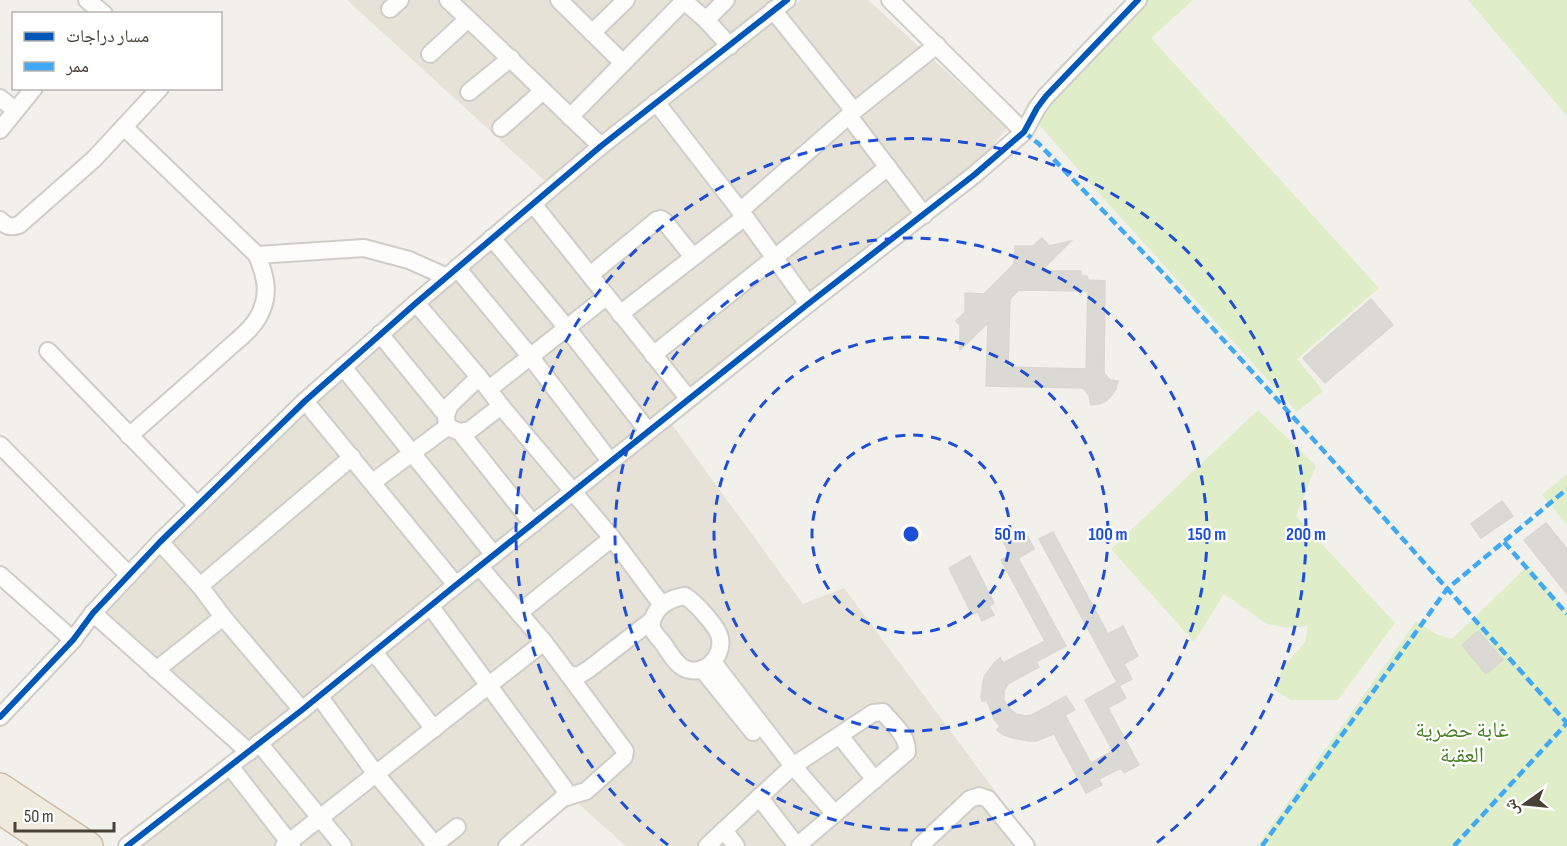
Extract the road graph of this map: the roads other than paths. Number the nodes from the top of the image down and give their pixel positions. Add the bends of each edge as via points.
1 (87, 0) edge
2 (448, 0) edge
3 (559, 0) edge
4 (626, 0) edge
5 (684, 0) edge
6 (726, 0) edge
7 (890, 0) edge
8 (1138, 0) edge
9 (780, 5) edge
10 (101, 12) edge
11 (468, 19) junction
12 (706, 20) junction
13 (592, 33) junction
14 (938, 45) junction
15 (730, 46) junction
16 (430, 54) dead end
17 (511, 58) junction
18 (623, 63) junction
19 (32, 90) edge
20 (158, 90) edge
21 (543, 91) junction
22 (469, 92) dead end
23 (0, 98) edge
24 (656, 102) junction
25 (15, 110) junction
26 (851, 113) junction
27 (570, 117) junction
28 (124, 127) junction
29 (501, 128) dead end
30 (0, 130) edge
31 (1024, 132) junction
32 (601, 146) junction
33 (888, 167) junction
34 (533, 204) junction
35 (743, 214) junction
36 (924, 215) junction
37 (0, 220) edge
38 (492, 238) junction
39 (257, 255) junction
40 (693, 257) junction
41 (774, 257) junction
42 (452, 272) junction
43 (590, 276) junction
44 (606, 297) junction
45 (416, 303) junction
46 (808, 304) junction
47 (620, 314) junction
48 (567, 328) junction
49 (380, 334) junction
50 (48, 351) dead end
51 (653, 355) junction
52 (530, 356) junction
53 (343, 367) junction
54 (484, 383) junction
55 (688, 399) junction
56 (305, 401) junction
57 (501, 406) junction
58 (451, 425) junction
59 (648, 431) junction
60 (129, 436) junction
61 (0, 445) edge
62 (411, 452) junction
63 (352, 457) junction
64 (610, 461) junction
65 (373, 482) junction
66 (573, 491) junction
67 (197, 506) junction
68 (532, 524) junction
69 (612, 538) junction
70 (160, 542) junction
71 (494, 555) junction
72 (479, 566) junction
73 (0, 575) edge
74 (129, 575) junction
75 (456, 585) junction
76 (200, 586) junction
77 (662, 605) junction
78 (431, 607) junction
79 (93, 613) junction
80 (519, 613) junction
81 (223, 617) junction
82 (651, 621) junction
83 (73, 640) junction
84 (544, 642) junction
85 (374, 652) junction
86 (708, 666) junction
87 (156, 670) junction
88 (568, 674) junction
89 (489, 686) junction
90 (319, 696) junction
91 (302, 710) junction
92 (0, 717) edge
93 (434, 729) junction
94 (840, 736) junction
95 (254, 748) junction
96 (231, 766) junction
97 (789, 770) junction
98 (376, 774) junction
99 (875, 780) junction
100 (0, 787) edge
101 (563, 798) junction
102 (759, 798) junction
103 (0, 810) edge
104 (835, 814) junction
105 (320, 817) junction
106 (457, 827) dead end
107 (724, 830) junction
108 (288, 845) edge
109 (54, 846) edge
110 (88, 846) edge
111 (127, 846) edge
112 (343, 846) edge
113 (434, 846) edge
114 (507, 846) edge
115 (707, 846) edge
116 (736, 846) edge
117 (797, 846) edge
118 (920, 846) edge
119 (1026, 846) edge

1 - 10 street
2 - 11 street
3 - 13 street
4 - 13 street
5 - 12 street
5 - 18 street
6 - 12 street
7 - 14 street
8 - 31 street via 1046,96
9 - 15 street
9 - 26 street
11 - 16 street
11 - 17 street
12 - 15 street
13 - 18 street
14 - 26 street
14 - 31 street
15 - 24 street
17 - 21 street
17 - 22 street
18 - 27 street
19 - 25 street
20 - 28 street
21 - 27 street
21 - 29 street
23 - 25 street
24 - 32 street
24 - 35 street
25 - 30 street
26 - 33 street
26 - 35 street
27 - 32 street
28 - 37 street via 19,225 6,226
28 - 39 street
31 - 36 street
32 - 34 street
33 - 36 street
33 - 41 street
34 - 38 street
34 - 43 street
35 - 40 street
35 - 41 street
36 - 46 street
38 - 42 street
38 - 48 street
39 - 42 street via 364,248
39 - 60 street via 265,275 266,296 254,324
40 - 43 street via 661,219
40 - 47 street
41 - 46 street
41 - 51 street
42 - 45 street
42 - 52 street
43 - 44 street
44 - 47 street
44 - 48 street
45 - 49 street
45 - 54 street
46 - 55 street
47 - 51 street
48 - 52 street
48 - 59 street
49 - 53 street
49 - 58 street
50 - 60 street
51 - 55 street
52 - 54 street
52 - 64 street
53 - 56 street
53 - 62 street
54 - 57 street
54 - 58 street via 450,405
55 - 59 street
56 - 63 street
56 - 67 street
57 - 58 street via 470,430
57 - 66 street
58 - 62 street
58 - 68 street
59 - 64 street
60 - 67 street
61 - 74 street
62 - 65 street
62 - 71 street
63 - 65 street
63 - 76 street
64 - 66 street
65 - 75 street
66 - 68 street
66 - 69 street
67 - 70 street
68 - 71 street
69 - 77 street
69 - 80 street
70 - 74 street
70 - 76 street
71 - 72 street
72 - 75 street
72 - 80 street
73 - 83 street
74 - 79 street
75 - 78 street
76 - 81 street
77 - 82 street
77 - 86 street via 686,596 720,634 721,646
78 - 85 street
78 - 89 street
79 - 83 street
79 - 87 street
80 - 84 street
81 - 87 street
81 - 91 street
82 - 86 street via 652,630 681,667 695,671
82 - 88 street via 590,669 578,676
83 - 92 street
84 - 88 street
84 - 89 street
85 - 90 street
85 - 93 street
86 - 97 street
87 - 95 street
88 - 101 street via 625,751 624,757 586,791
89 - 93 street
89 - 101 street via 564,788
90 - 91 street
90 - 98 street
91 - 95 street
93 - 98 street
94 - 97 street
94 - 99 street
94 - 99 street via 873,712 883,712 905,738 907,752
95 - 96 street
95 - 105 street
96 - 108 street
96 - 111 street
97 - 102 street
97 - 104 street
98 - 105 street
98 - 113 street
99 - 104 street
100 - 110 highway
101 - 114 street
102 - 107 street
102 - 117 street
103 - 109 highway
104 - 117 street
105 - 108 street
105 - 112 street
106 - 113 street
107 - 115 street
107 - 116 street
118 - 119 street via 970,799 979,796 988,799

